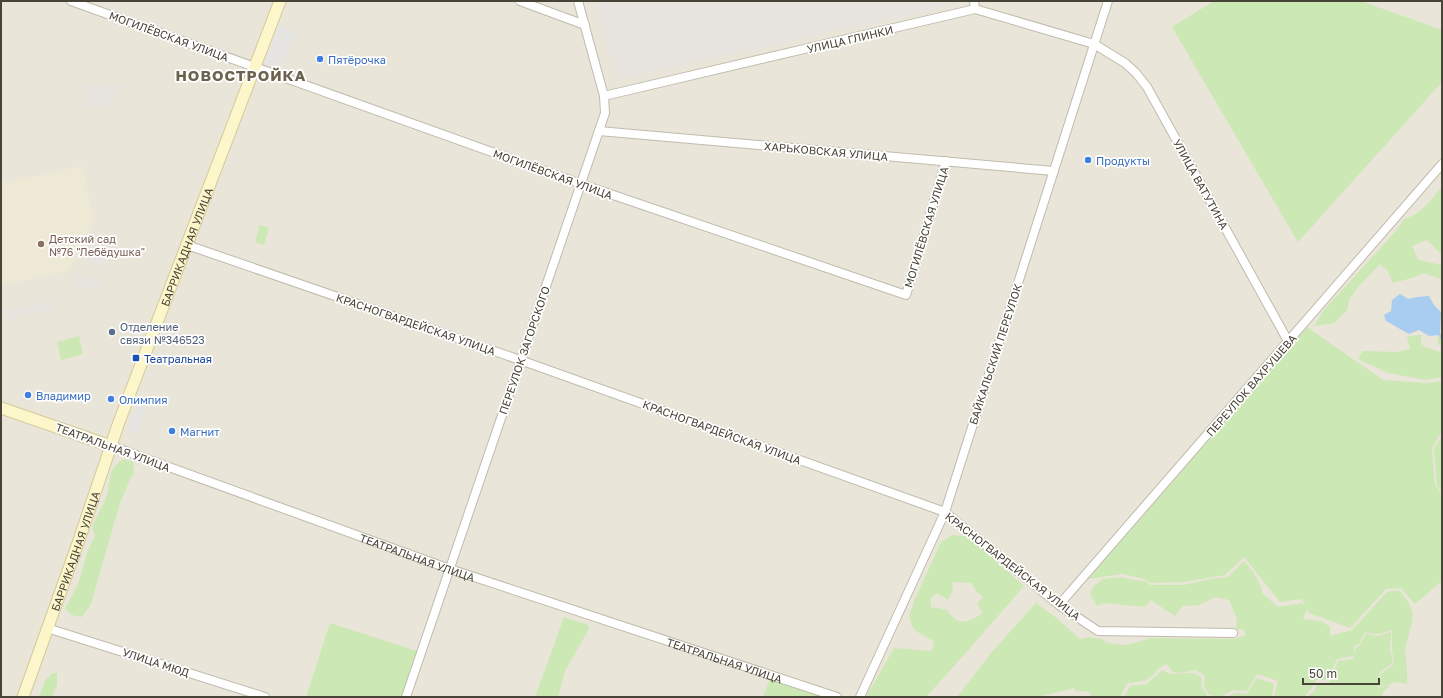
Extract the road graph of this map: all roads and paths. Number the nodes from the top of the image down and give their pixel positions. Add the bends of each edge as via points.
1 (71, 1) edge
2 (280, 1) edge
3 (520, 1) edge
4 (578, 1) edge
5 (1108, 1) edge
6 (975, 5) edge
7 (585, 25) junction
8 (1094, 44) junction
9 (255, 66) junction
10 (604, 96) junction
11 (599, 131) junction
12 (946, 161) junction
13 (1442, 164) edge
14 (1054, 171) junction
15 (581, 184) junction
16 (187, 245) junction
17 (1288, 341) junction
18 (520, 360) junction
19 (1, 408) edge
20 (111, 446) junction
21 (945, 512) junction
22 (450, 569) junction
23 (1059, 605) junction
24 (47, 628) junction
25 (1233, 632) dead end
26 (23, 697) edge
27 (265, 697) edge
28 (406, 697) edge
29 (837, 697) edge
30 (860, 697) edge

1 - 9 street, МОГИЛЁВСКАЯ УЛИЦА
2 - 9 main road, БАРРИКАДНАЯ УЛИЦА
3 - 7 street
4 - 7 street, ПЕРЕУЛОК ЗАГОРСКОГО
5 - 8 street, БАЙКАЛЬСКИЙ ПЕРЕУЛОК
6 - 8 street, УЛИЦА ГЛИНКИ
6 - 10 street, УЛИЦА ГЛИНКИ
7 - 10 street, ПЕРЕУЛОК ЗАГОРСКОГО
8 - 14 street, БАЙКАЛЬСКИЙ ПЕРЕУЛОК
8 - 17 street, УЛИЦА ВАТУТИНА via 1125,63 1147,88
9 - 15 street, МОГИЛЁВСКАЯ УЛИЦА
9 - 16 main road, БАРРИКАДНАЯ УЛИЦА
10 - 11 street, ПЕРЕУЛОК ЗАГОРСКОГО via 605,113
11 - 12 street, ХАРЬКОВСКАЯ УЛИЦА
11 - 15 street, ПЕРЕУЛОК ЗАГОРСКОГО
12 - 14 street, ХАРЬКОВСКАЯ УЛИЦА
12 - 15 street, МОГИЛЁВСКАЯ УЛИЦА via 906,296
13 - 17 street, ПЕРЕУЛОК ВАХРУШЕВА
14 - 21 street, БАЙКАЛЬСКИЙ ПЕРЕУЛОК
15 - 18 street, ПЕРЕУЛОК ЗАГОРСКОГО
16 - 18 street, КРАСНОГВАРДЕЙСКАЯ УЛИЦА
16 - 20 main road, БАРРИКАДНАЯ УЛИЦА
17 - 23 street, ПЕРЕУЛОК ВАХРУШЕВА
18 - 21 street, КРАСНОГВАРДЕЙСКАЯ УЛИЦА
18 - 22 street, ПЕРЕУЛОК ЗАГОРСКОГО
19 - 20 main road, ТЕАТРАЛЬНАЯ УЛИЦА
20 - 22 street, ТЕАТРАЛЬНАЯ УЛИЦА
20 - 24 main road, БАРРИКАДНАЯ УЛИЦА
21 - 23 street, КРАСНОГВАРДЕЙСКАЯ УЛИЦА
21 - 30 street, БАЙКАЛЬСКИЙ ПЕРЕУЛОК
22 - 28 street, ПЕРЕУЛОК ЗАГОРСКОГО
22 - 29 street, ТЕАТРАЛЬНАЯ УЛИЦА
23 - 25 street, КРАСНОГВАРДЕЙСКАЯ УЛИЦА via 1098,631
24 - 26 main road, БАРРИКАДНАЯ УЛИЦА
24 - 27 street, УЛИЦА МЮД

